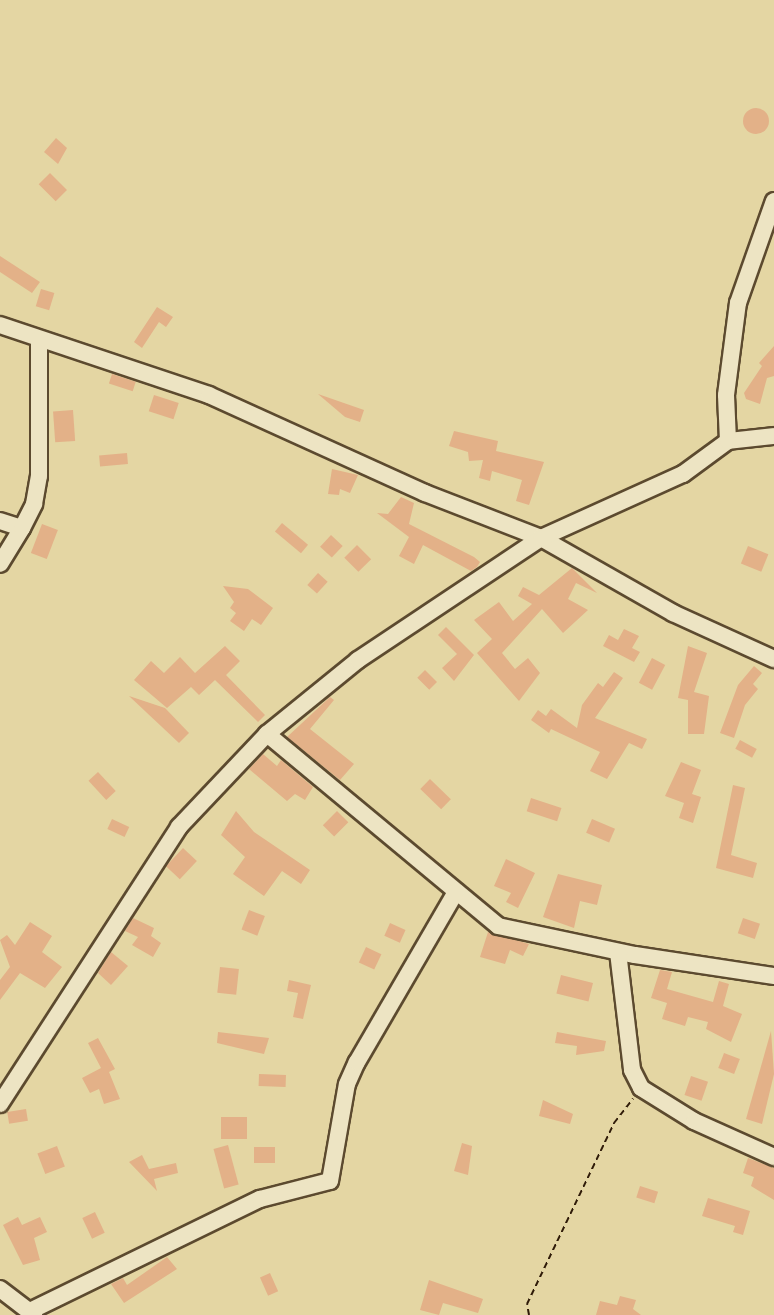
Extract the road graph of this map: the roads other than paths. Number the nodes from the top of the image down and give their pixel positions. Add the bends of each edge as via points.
1 (774, 201) edge
2 (769, 226) edge
3 (0, 325) edge
4 (39, 339) junction
5 (774, 436) edge
6 (728, 441) junction
7 (0, 521) edge
8 (22, 528) junction
9 (541, 538) junction
10 (0, 564) edge
11 (774, 659) edge
12 (267, 734) junction
13 (456, 892) junction
14 (618, 952) junction
15 (774, 976) edge
16 (0, 1104) edge
17 (774, 1157) edge
18 (0, 1289) edge
19 (32, 1313) edge

1 - 2 street
2 - 6 street via 748,264 732,334
3 - 4 street
4 - 8 street via 39,476
4 - 9 street via 209,395 425,493
5 - 6 street
6 - 9 street via 683,474
7 - 8 street
8 - 10 street
9 - 11 street via 673,613
9 - 12 street via 358,660
12 - 13 street
12 - 16 street via 179,827
13 - 14 street via 498,926
13 - 19 street via 352,1073 330,1181 260,1199
14 - 15 street
14 - 17 street via 632,1070 641,1088 694,1121
18 - 19 street

